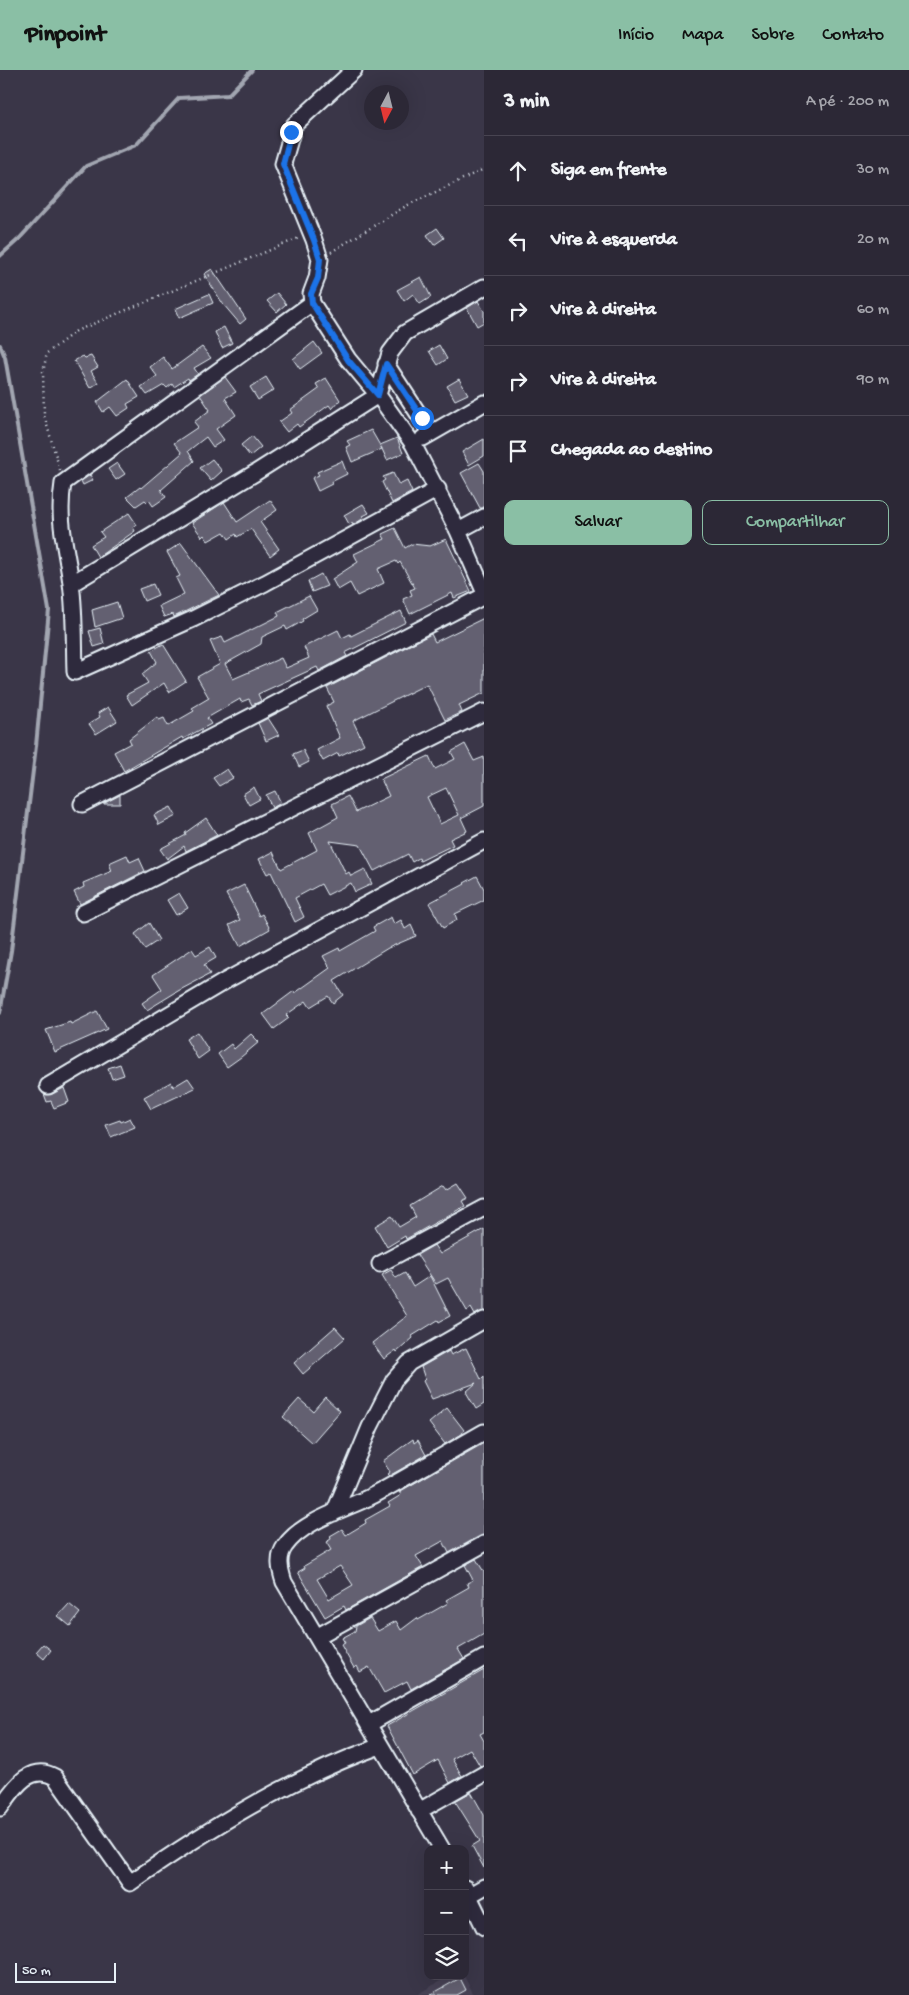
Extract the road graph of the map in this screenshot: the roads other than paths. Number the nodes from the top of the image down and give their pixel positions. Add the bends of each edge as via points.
1 (354, 70) edge
2 (484, 287) edge
3 (312, 303) junction
4 (386, 364) junction
5 (378, 395) junction
6 (484, 403) edge
7 (431, 433) junction
8 (413, 444) junction
9 (438, 489) junction
10 (484, 517) edge
11 (458, 531) junction
12 (71, 584) junction
13 (484, 591) edge
14 (484, 596) edge
15 (484, 712) edge
16 (82, 804) dead end
17 (484, 841) edge
18 (83, 912) dead end
19 (48, 1086) dead end
20 (484, 1208) edge
21 (380, 1264) dead end
22 (484, 1320) edge
23 (484, 1432) edge
24 (334, 1513) junction
25 (484, 1544) edge
26 (318, 1636) junction
27 (484, 1658) edge
28 (369, 1724) junction
29 (380, 1746) junction
30 (484, 1774) edge
31 (0, 1808) edge
32 (419, 1811) junction
33 (440, 1845) edge
34 (484, 1887) edge
35 (469, 1892) edge
36 (469, 1894) edge
37 (484, 1927) edge

1 - 3 street via 294,125 283,164 320,259 318,278 311,294
2 - 4 street via 405,333
3 - 5 street via 348,360
3 - 12 street via 63,483 60,525
4 - 5 street
4 - 7 street
5 - 8 street
5 - 12 street
6 - 7 street
7 - 8 street
8 - 9 street
9 - 11 street
9 - 12 street via 265,583 75,672
10 - 11 street
11 - 13 street
14 - 16 street
15 - 18 street
17 - 19 street via 227,980
20 - 21 street
22 - 24 street via 409,1364 394,1380 370,1427
23 - 24 street via 374,1495
24 - 26 street via 293,1536 280,1558 284,1582
25 - 26 street
26 - 28 street
27 - 28 street
28 - 29 street
29 - 31 street via 340,1760 272,1794 188,1842 130,1883 55,1777 43,1773 27,1776
29 - 32 street
30 - 32 street
32 - 33 street
34 - 35 street
36 - 37 street

